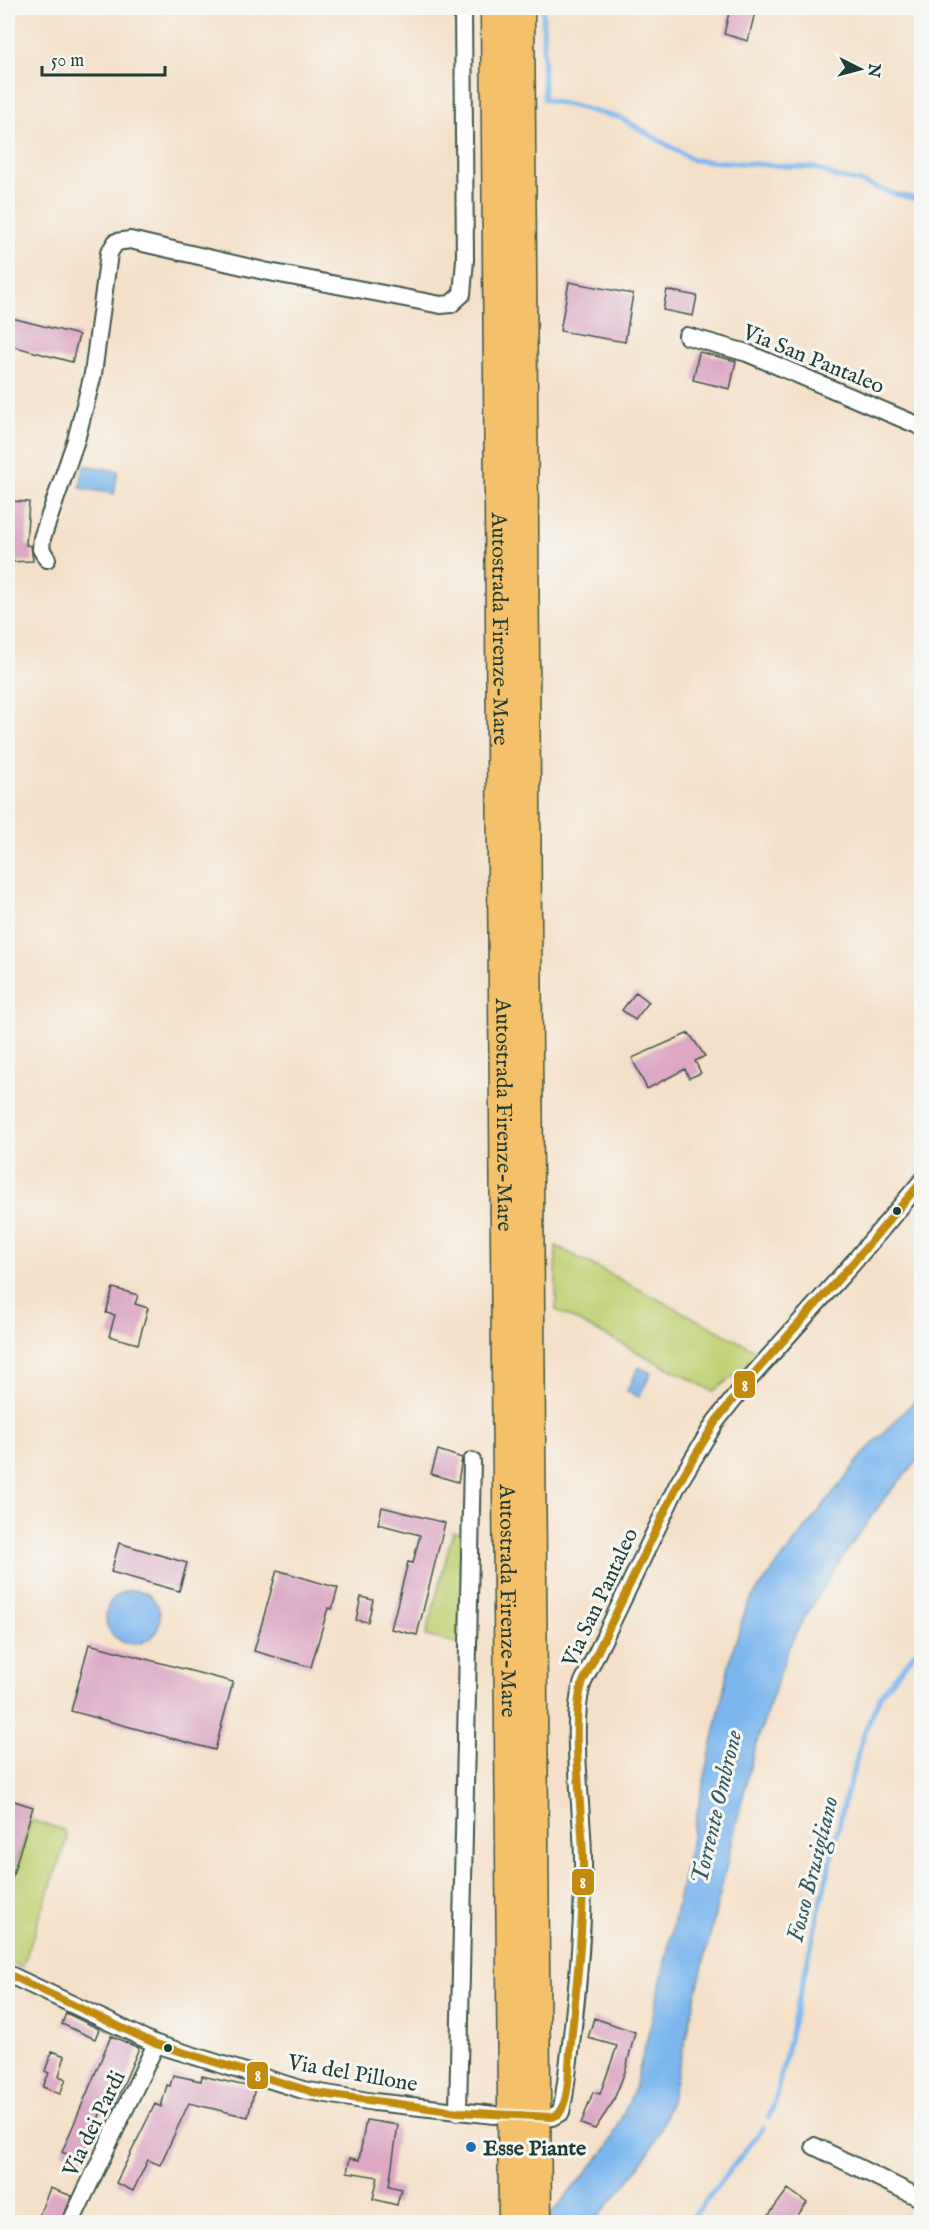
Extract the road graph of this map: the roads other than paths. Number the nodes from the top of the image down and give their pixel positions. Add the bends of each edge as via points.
1 (463, 8) edge
2 (496, 8) edge
3 (519, 8) edge
4 (687, 336) dead end
5 (921, 427) edge
6 (47, 559) dead end
7 (921, 1181) edge
8 (472, 1461) dead end
9 (8, 1974) edge
10 (156, 2044) junction
11 (458, 2112) junction
12 (495, 2115) dead end
13 (552, 2116) dead end
14 (814, 2146) dead end
15 (921, 2199) edge
16 (514, 2212) edge
17 (71, 2223) edge
18 (536, 2223) edge

1 - 6 street via 462,294 451,304 441,305 130,240 116,242 108,261 93,374 76,440 42,538 41,549
2 - 16 highway, Autostrada Firenze-Mare
3 - 18 highway, Autostrada Firenze-Mare
4 - 5 street, Via San Pantaleo via 765,360
7 - 13 street, Via San Pantaleo via 721,1414 678,1484 583,1682 578,1723 583,1860 579,1958 564,2097 561,2112
8 - 11 street
9 - 10 street, Via del Pillone
10 - 11 street, Via del Pillone via 316,2093
10 - 17 street, Via dei Pardi
11 - 12 street, Via del Pillone
14 - 15 street

